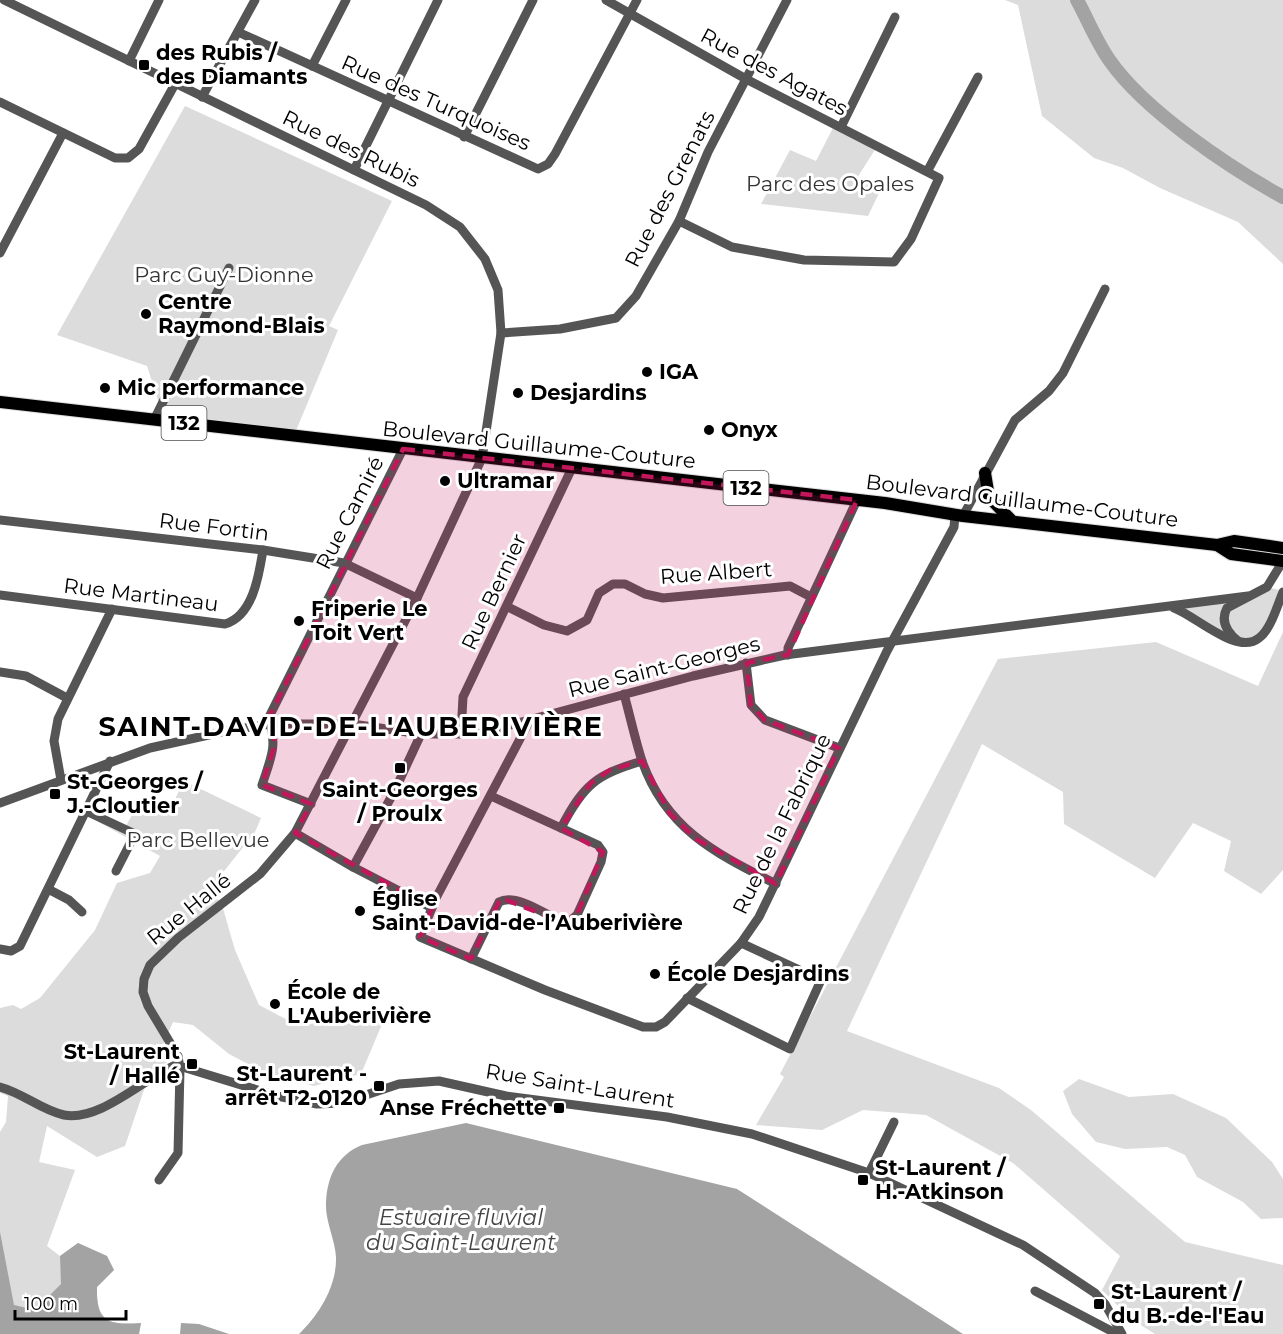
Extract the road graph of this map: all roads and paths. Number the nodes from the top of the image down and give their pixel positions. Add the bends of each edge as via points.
1 (4, 0) edge
2 (159, 0) edge
3 (255, 0) edge
4 (346, 0) edge
5 (438, 0) edge
6 (533, 0) edge
7 (606, 0) edge
8 (637, 0) edge
9 (786, 0) edge
10 (630, 15) junction
11 (895, 17) dead end
12 (238, 32) junction
13 (129, 61) junction
14 (312, 66) junction
15 (978, 77) dead end
16 (746, 79) junction
17 (175, 84) junction
18 (202, 97) junction
19 (0, 102) edge
20 (387, 102) junction
21 (841, 127) junction
22 (63, 133) junction
23 (464, 137) junction
24 (928, 170) junction
25 (354, 171) junction
26 (679, 221) junction
27 (0, 253) edge
28 (229, 268) dead end
29 (1105, 289) dead end
30 (501, 333) junction
31 (0, 402) edge
32 (154, 420) junction
33 (403, 449) junction
34 (482, 458) junction
35 (572, 468) junction
36 (985, 473) junction
37 (857, 500) junction
38 (959, 515) junction
39 (0, 520) edge
40 (1011, 520) junction
41 (1217, 545) junction
42 (1283, 548) edge
43 (263, 550) junction
44 (1283, 561) edge
45 (344, 563) junction
46 (1283, 592) edge
47 (0, 595) edge
48 (1248, 596) junction
49 (811, 597) junction
50 (417, 598) junction
51 (1169, 607) junction
52 (508, 608) junction
53 (111, 609) junction
54 (892, 642) junction
55 (1241, 643) junction
56 (788, 655) junction
57 (746, 663) junction
58 (0, 672) edge
59 (624, 694) junction
60 (67, 698) junction
61 (530, 720) junction
62 (271, 724) junction
63 (352, 724) junction
64 (421, 734) junction
65 (461, 734) junction
66 (840, 748) junction
67 (110, 761) junction
68 (642, 761) junction
69 (61, 780) junction
70 (491, 796) junction
71 (0, 804) edge
72 (311, 804) junction
73 (86, 811) junction
74 (561, 828) junction
75 (296, 833) junction
76 (352, 867) junction
77 (116, 872) dead end
78 (776, 884) junction
79 (48, 889) junction
80 (432, 908) junction
81 (82, 912) dead end
82 (741, 944) junction
83 (0, 949) edge
84 (471, 958) junction
85 (687, 998) junction
86 (180, 1067) junction
87 (0, 1088) edge
88 (894, 1122) dead end
89 (869, 1173) junction
90 (159, 1179) dead end
91 (1035, 1290) dead end
92 (1117, 1334) edge
93 (1122, 1334) edge

1 - 13 street, Rue des Rubis
2 - 13 street
3 - 12 street
4 - 14 street
5 - 20 street
6 - 23 street
7 - 10 street, Rue des Agates
8 - 10 street, Rue des Turquoises
9 - 16 street, Rue des Grenats
10 - 16 street, Rue des Agates
10 - 23 street, Rue des Turquoises via 548,164 538,169
11 - 21 street
12 - 14 street, Rue des Turquoises
12 - 18 street
13 - 17 street, Rue des Rubis
14 - 20 street, Rue des Turquoises
15 - 24 street
16 - 21 street, Rue des Agates
16 - 26 street, Rue des Grenats via 708,152
17 - 18 street, Rue des Rubis
17 - 22 street via 139,149 128,158 115,158
18 - 25 street, Rue des Rubis
19 - 22 street
20 - 23 street, Rue des Turquoises
20 - 25 street
21 - 24 street, Rue des Agates
22 - 27 street
24 - 26 street via 939,178 911,239 894,262 804,260 732,247
25 - 30 street, Rue des Rubis via 426,205 460,227 485,259 498,290
26 - 30 street, Rue des Grenats via 636,296 616,318 560,329
28 - 32 street
29 - 36 street, Rue de la Fabrique via 1063,373 1049,391 1015,420
30 - 34 street, Rue des Rubis
31 - 32 main road, Boulevard Guillaume-Couture / 132
32 - 33 main road, Boulevard Guillaume-Couture / 132
33 - 34 main road, Boulevard Guillaume-Couture / 132
33 - 45 street, Rue Camiré
34 - 35 main road, Boulevard Guillaume-Couture / 132
34 - 50 street, Rue Hallé
35 - 37 main road, Boulevard Guillaume-Couture / 132
35 - 52 street, Rue Bernier
36 - 38 street, Rue de la Fabrique
36 - 40 main road via 989,497
37 - 38 main road, Boulevard Guillaume-Couture / 132
37 - 49 street
38 - 40 main road, Boulevard Guillaume-Couture / 132
38 - 54 street, Rue de la Fabrique
39 - 43 street, Rue Fortin
40 - 41 main road, Boulevard Guillaume-Couture / 132
41 - 42 main road, Boulevard Guillaume-Couture / 132 via 1234,541
41 - 44 main road, Boulevard Guillaume-Couture / 132 via 1231,554
43 - 45 street, Rue Fortin
43 - 53 street, Rue Martineau via 258,580 235,621 225,624
44 - 48 street, Rue Saint-Georges via 1272,583
45 - 50 street, Rue Fortin
45 - 62 street, Rue Camiré via 270,717
46 - 55 street via 1263,633 1258,639
47 - 53 street, Rue Martineau
48 - 51 street, Rue Saint-Georges
48 - 55 street, Rue Saint-Georges via 1224,614 1225,626
49 - 52 street, Rue Albert via 790,586 663,598 625,584 613,584 599,593 587,620 567,631
49 - 56 street
50 - 63 street, Rue Hallé
51 - 54 street, Rue Saint-Georges
51 - 55 street
52 - 65 street, Rue Bernier via 463,697
53 - 60 street
54 - 56 street, Rue Saint-Georges
54 - 66 street, Rue de la Fabrique
56 - 57 street, Rue Saint-Georges
57 - 59 street, Rue Saint-Georges
57 - 66 street via 751,705 765,720
58 - 60 street via 26,676
59 - 61 street, Rue Saint-Georges
59 - 68 street
60 - 69 street via 54,741
61 - 65 street, Rue Saint-Georges via 477,734
61 - 70 street
62 - 63 street, Rue Saint-Georges
62 - 67 street, Rue Saint-Georges via 176,741
62 - 72 street via 275,744 262,785
63 - 64 street, Rue Saint-Georges
63 - 72 street, Rue Hallé
64 - 65 street, Rue Saint-Georges
64 - 76 street
66 - 78 street, Rue de la Fabrique
67 - 69 street, Rue Saint-Georges
67 - 73 street
68 - 74 street via 610,770 591,783
68 - 78 street via 670,814 696,839
69 - 71 street, Rue Saint-Georges
70 - 74 street
70 - 80 street
72 - 75 street, Rue Hallé
73 - 77 street via 135,834
73 - 79 street
74 - 84 street via 598,845 603,852 577,915 562,922 505,899 499,902
75 - 76 street
75 - 86 street, Rue Hallé via 260,874 150,965 143,992
76 - 80 street
78 - 82 street, Rue de la Fabrique
79 - 81 street
79 - 83 street via 20,946 11,951
80 - 84 street, Rue de la Fabrique via 420,936
82 - 85 street, Rue de la Fabrique
82 - 85 street via 821,980 790,1049
84 - 85 street, Rue de la Fabrique via 643,1027 665,1022
86 - 87 street via 164,1070 106,1106 85,1114 65,1115
86 - 89 street, Rue Saint-Laurent via 317,1104 342,1103 423,1080 457,1084 506,1096 667,1117 752,1134
86 - 90 street, Rue Hallé via 178,1153
88 - 89 street
89 - 93 street, Rue Saint-Laurent via 1023,1245 1095,1293
91 - 92 street

